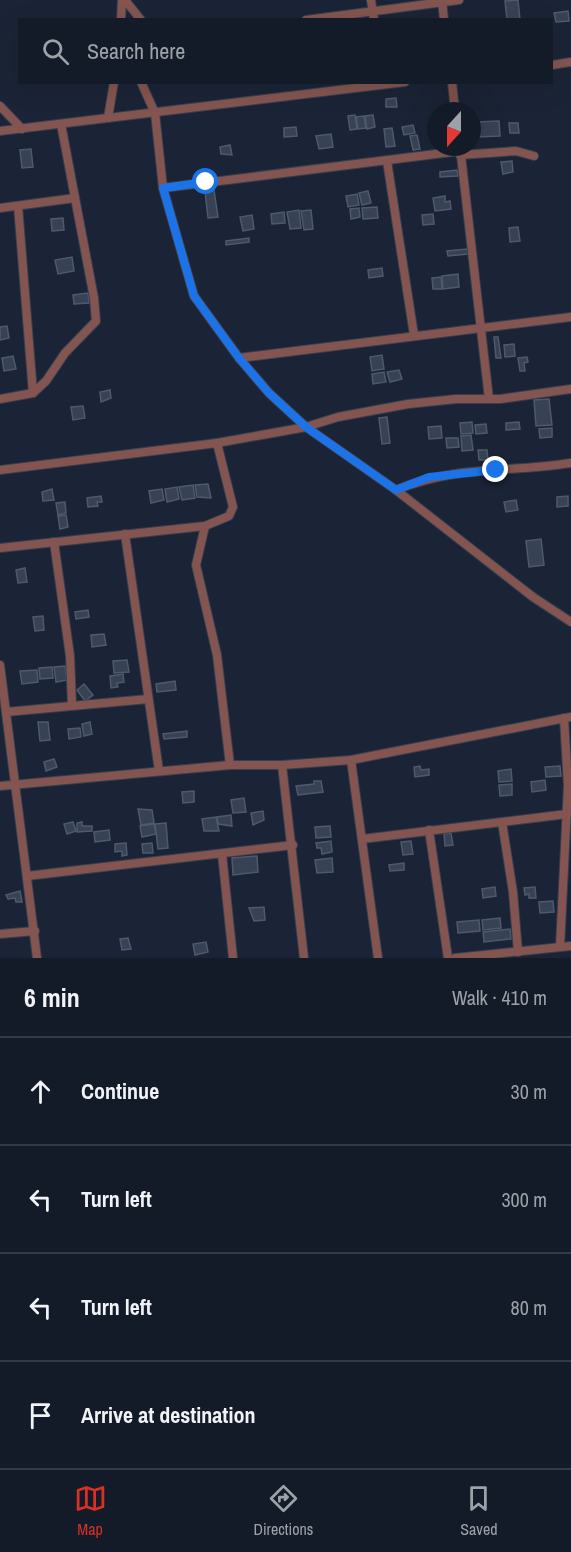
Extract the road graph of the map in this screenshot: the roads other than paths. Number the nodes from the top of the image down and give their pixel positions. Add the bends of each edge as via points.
1 (124, 0) edge
2 (371, 0) edge
3 (459, 0) edge
4 (442, 1) edge
5 (373, 15) edge
6 (121, 18) edge
7 (139, 18) edge
8 (333, 18) edge
9 (444, 18) edge
10 (571, 62) edge
11 (553, 65) edge
12 (114, 84) edge
13 (142, 84) edge
14 (384, 84) edge
15 (452, 84) edge
16 (454, 102) edge
17 (0, 106) edge
18 (155, 113) junction
19 (108, 118) junction
20 (61, 124) junction
21 (22, 129) junction
22 (0, 131) edge
23 (481, 151) edge
24 (427, 156) edge
25 (461, 156) edge
26 (534, 156) dead end
27 (387, 161) junction
28 (163, 188) junction
29 (75, 198) junction
30 (18, 206) junction
31 (0, 208) edge
32 (571, 317) edge
33 (481, 327) junction
34 (414, 335) junction
35 (239, 358) junction
36 (571, 389) edge
37 (33, 393) junction
38 (0, 399) edge
39 (489, 399) junction
40 (306, 427) junction
41 (217, 442) junction
42 (571, 463) edge
43 (0, 470) edge
44 (396, 490) junction
45 (206, 526) junction
46 (125, 534) junction
47 (54, 542) junction
48 (0, 548) edge
49 (571, 622) edge
50 (0, 665) edge
51 (148, 699) junction
52 (72, 705) junction
53 (6, 712) junction
54 (567, 718) edge
55 (351, 760) junction
56 (230, 765) junction
57 (282, 765) junction
58 (159, 771) junction
59 (16, 785) junction
60 (0, 786) edge
61 (567, 814) junction
62 (502, 822) junction
63 (429, 830) junction
64 (362, 839) junction
65 (292, 845) junction
66 (222, 854) junction
67 (567, 860) edge
68 (27, 876) junction
69 (35, 931) junction
70 (0, 934) edge
71 (571, 946) edge
72 (560, 947) junction
73 (519, 952) junction
74 (38, 958) edge
75 (233, 958) edge
76 (304, 958) edge
77 (378, 958) edge
78 (448, 958) edge
79 (455, 958) edge

1 - 6 street
1 - 7 street
2 - 5 street
3 - 4 street
4 - 5 street
4 - 9 street
5 - 8 street
10 - 11 street
12 - 19 street
13 - 18 street
14 - 18 street
15 - 16 street
17 - 21 street
18 - 19 street
18 - 28 street
19 - 20 street
20 - 21 street
20 - 29 street
21 - 22 street
23 - 26 street via 516,151
24 - 27 street
25 - 33 street
27 - 28 street
27 - 34 street
28 - 35 street via 194,296
29 - 30 street
29 - 37 street via 96,321
30 - 31 street
30 - 37 street
32 - 33 street
33 - 34 street
33 - 39 street
34 - 35 street
35 - 40 street
36 - 39 street
37 - 38 street
39 - 40 street via 408,404
40 - 41 street
40 - 44 street
41 - 43 street
41 - 45 street via 232,507 229,516
42 - 44 street via 429,477
44 - 49 street
45 - 46 street
45 - 56 street via 196,565 217,655
46 - 47 street
46 - 51 street
47 - 48 street
47 - 52 street via 70,656
50 - 53 street
51 - 52 street
51 - 58 street
52 - 53 street
53 - 59 street
54 - 55 street
54 - 61 street
55 - 57 street
55 - 64 street
56 - 57 street
56 - 58 street
57 - 65 street
58 - 59 street
59 - 60 street
59 - 68 street
61 - 62 street
61 - 67 street
62 - 63 street
62 - 73 street
63 - 64 street
63 - 78 street
64 - 77 street
65 - 66 street
65 - 76 street
66 - 68 street
66 - 75 street
67 - 72 street
68 - 69 street
69 - 70 street
69 - 74 street
71 - 72 street
72 - 73 street
73 - 79 street

